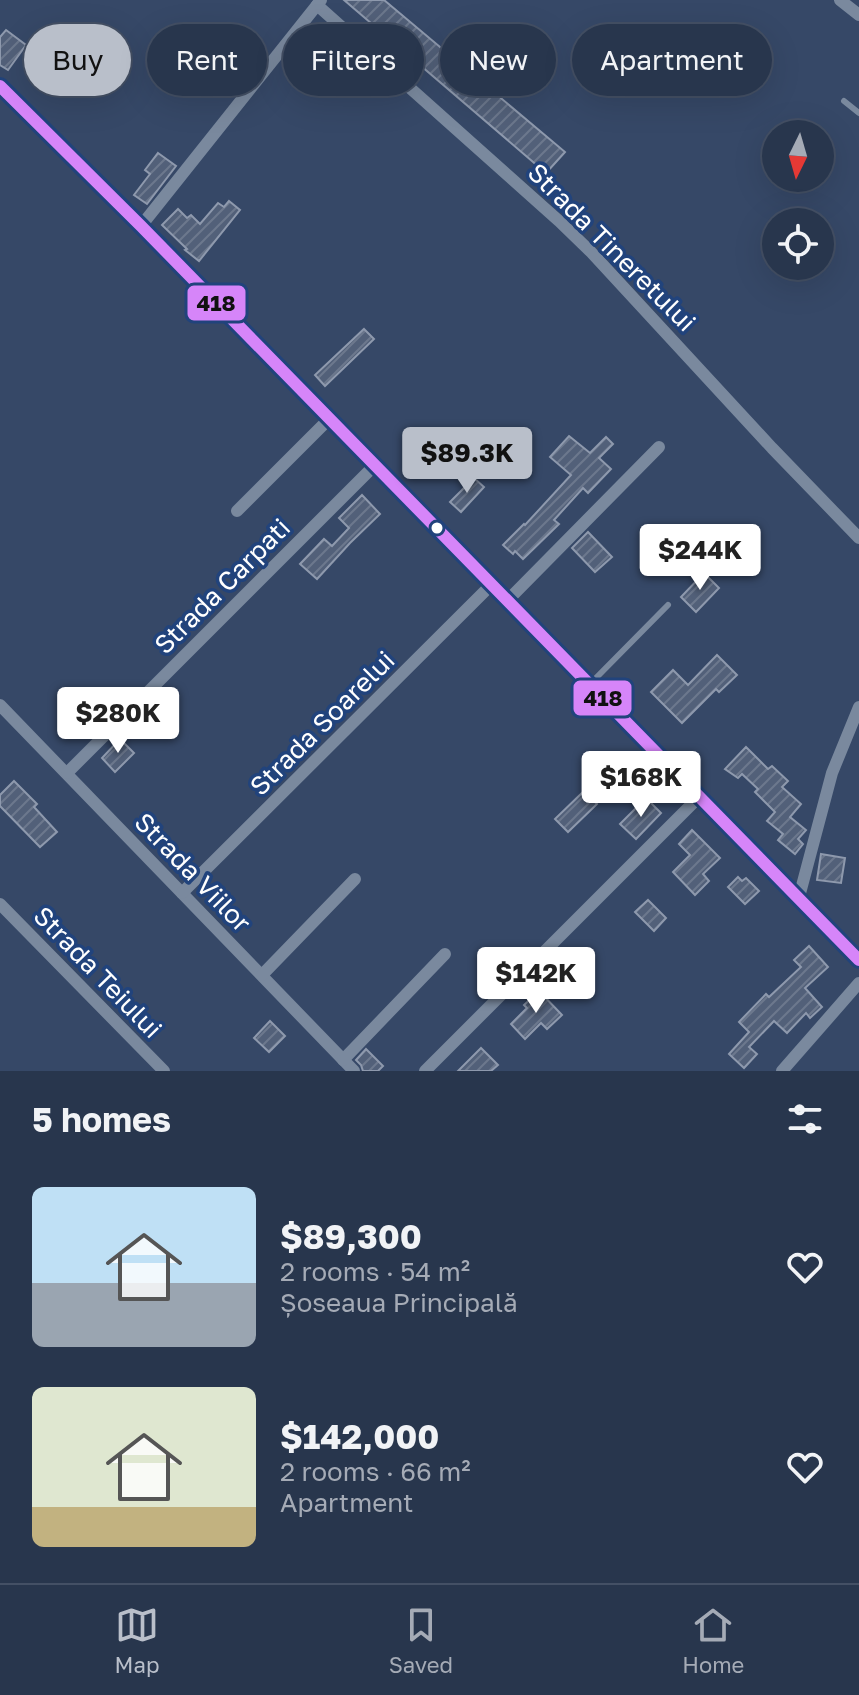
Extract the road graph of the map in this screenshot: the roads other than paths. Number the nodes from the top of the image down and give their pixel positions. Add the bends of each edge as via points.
1 (840, 0) edge
2 (319, 2) edge
3 (859, 15) edge
4 (0, 86) edge
5 (844, 101) dead end
6 (859, 113) edge
7 (141, 226) junction
8 (330, 418) junction
9 (659, 447) dead end
10 (375, 465) junction
11 (237, 511) dead end
12 (859, 538) edge
13 (492, 584) junction
14 (508, 600) junction
15 (668, 605) dead end
16 (590, 684) junction
17 (0, 705) edge
18 (859, 707) edge
19 (67, 773) junction
20 (700, 796) junction
21 (355, 879) dead end
22 (182, 893) junction
23 (799, 897) junction
24 (0, 904) edge
25 (445, 954) dead end
26 (859, 960) edge
27 (262, 975) junction
28 (859, 983) edge
29 (343, 1060) junction
30 (164, 1071) edge
31 (354, 1071) edge
32 (425, 1071) edge
33 (782, 1071) edge

1 - 3 street
2 - 7 street
2 - 12 street, Strada Tineretului via 591,252
4 - 7 main road
5 - 6 lane
7 - 8 main road
8 - 10 main road
8 - 11 street
9 - 14 street
10 - 13 main road
10 - 19 street, Strada Carpati
13 - 14 main road
13 - 22 street, Strada Soarelui
14 - 16 main road
15 - 16 lane
16 - 20 main road
17 - 19 street, Strada Viilor
18 - 23 street via 832,773
19 - 22 street, Strada Viilor
20 - 23 main road
20 - 32 street
21 - 27 street
22 - 27 street, Strada Viilor
23 - 26 main road
24 - 30 street, Strada Teiului
25 - 29 street
27 - 29 street, Strada Viilor
28 - 33 street
29 - 31 street, Strada Viilor

